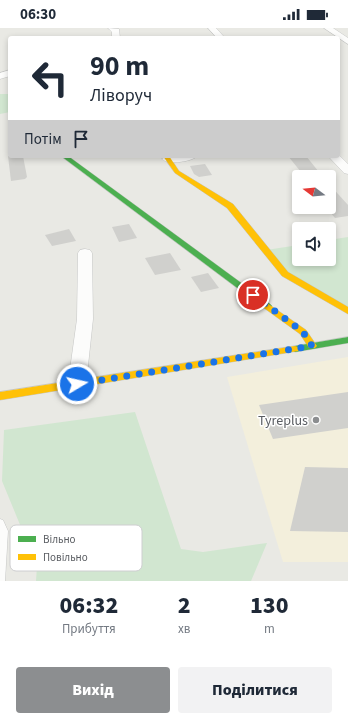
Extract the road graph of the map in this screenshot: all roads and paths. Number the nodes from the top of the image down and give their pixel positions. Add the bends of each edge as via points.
1 (212, 28) edge
2 (328, 28) edge
3 (219, 36) edge
4 (338, 36) edge
5 (67, 158) edge
6 (168, 158) edge
7 (336, 158) edge
8 (348, 171) edge
9 (86, 253) dead end
10 (348, 311) edge
11 (348, 340) edge
12 (312, 346) junction
13 (77, 384) junction
14 (0, 396) edge
15 (0, 523) edge
16 (0, 580) edge

1 - 3 street
2 - 4 street
5 - 12 street via 303,332
6 - 10 street via 177,172 230,206 285,274
7 - 8 street
9 - 13 street via 84,339
11 - 12 street
12 - 13 street
13 - 14 street
15 - 16 lane via 3,532

